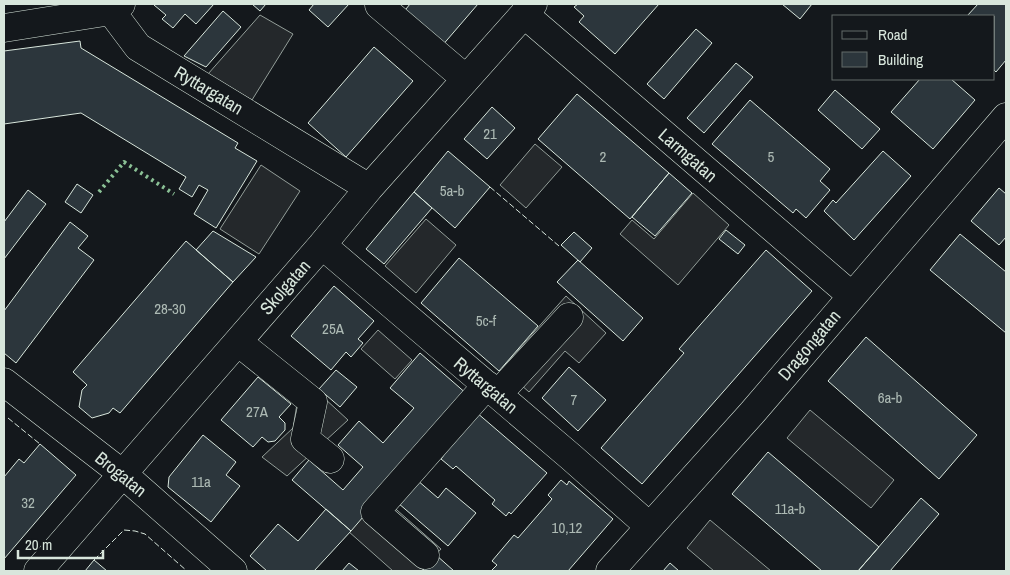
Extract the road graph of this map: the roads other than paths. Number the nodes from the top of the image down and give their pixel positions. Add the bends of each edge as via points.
1 (381, 4) edge
2 (116, 7) edge
3 (528, 9) edge
4 (4, 28) edge
5 (466, 79) junction
6 (1006, 117) edge
7 (369, 188) junction
8 (322, 245) junction
9 (852, 296) junction
10 (568, 317) dead end
11 (238, 342) junction
12 (4, 382) edge
13 (492, 390) junction
14 (330, 459) dead end
15 (124, 474) junction
16 (649, 526) junction
17 (426, 555) dead end
18 (38, 571) edge
19 (233, 571) edge
20 (610, 571) edge

1 - 5 street
2 - 4 street
2 - 7 street, Ryttargatan via 138,47
3 - 5 street, Skolgatan
3 - 9 street, Larmgatan
5 - 7 street, Skolgatan
6 - 9 street, Dragongatan
7 - 8 street, Skolgatan
8 - 11 street, Skolgatan
8 - 13 street, Ryttargatan
9 - 16 street, Dragongatan
10 - 13 street
11 - 14 street via 313,402 305,439
11 - 15 street, Skolgatan
12 - 15 street, Brogatan
13 - 16 street, Ryttargatan
13 - 17 street via 375,512
15 - 18 street, Skolgatan
15 - 19 street, Brogatan
16 - 20 street, Dragongatan

